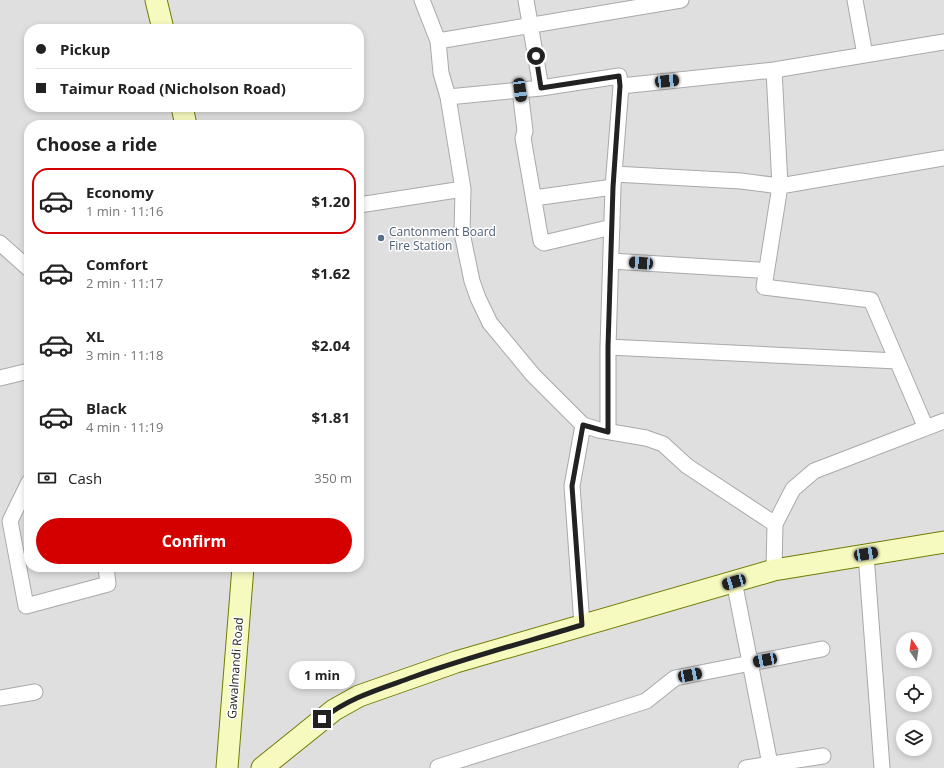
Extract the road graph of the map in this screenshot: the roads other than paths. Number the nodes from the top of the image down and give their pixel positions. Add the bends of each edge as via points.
1 (157, 0) edge
2 (422, 0) edge
3 (526, 0) edge
4 (681, 0) edge
5 (854, 0) edge
6 (162, 24) edge
7 (531, 25) junction
8 (438, 41) junction
9 (944, 42) edge
10 (866, 55) junction
11 (774, 70) junction
12 (620, 86) junction
13 (541, 88) junction
14 (520, 90) junction
15 (448, 97) junction
16 (944, 158) edge
17 (613, 181) junction
18 (780, 186) junction
19 (463, 189) junction
20 (534, 198) junction
21 (364, 204) edge
22 (612, 227) junction
23 (0, 243) edge
24 (611, 261) junction
25 (24, 265) edge
26 (758, 270) dead end
27 (608, 347) junction
28 (897, 362) junction
29 (24, 372) edge
30 (0, 378) edge
31 (944, 421) edge
32 (583, 425) junction
33 (926, 428) junction
34 (608, 432) junction
35 (24, 491) edge
36 (5, 523) edge
37 (775, 524) junction
38 (944, 542) edge
39 (866, 554) junction
40 (774, 570) junction
41 (107, 572) edge
42 (243, 572) edge
43 (734, 582) junction
44 (582, 625) junction
45 (822, 649) dead end
46 (750, 663) junction
47 (35, 692) dead end
48 (0, 698) edge
49 (822, 756) dead end
50 (770, 764) junction
51 (438, 767) edge
52 (227, 768) edge
53 (262, 768) edge
54 (746, 768) edge
55 (882, 768) edge

1 - 6 street
2 - 8 street
3 - 7 street
4 - 7 street
5 - 10 street
7 - 8 street
7 - 13 street
8 - 15 street via 441,73
9 - 10 street
10 - 11 street
11 - 12 street
11 - 18 street
12 - 13 street via 619,76
12 - 17 street
13 - 14 street
14 - 15 street
14 - 20 street via 525,131 523,138
15 - 19 street
16 - 18 street
17 - 18 street via 741,181
17 - 20 street
17 - 22 street
18 - 28 street via 764,287 871,300
19 - 21 street
19 - 32 street via 462,233 470,275 490,323 533,375
20 - 22 street via 541,241 544,243
22 - 24 street
23 - 25 street
24 - 26 street
24 - 27 street
27 - 28 street
27 - 34 street
28 - 33 street
29 - 30 street
31 - 33 street
32 - 34 street
32 - 44 street via 572,486
33 - 37 street via 814,471 794,489
34 - 37 street via 646,438 663,444 687,466
35 - 36 street
36 - 41 street via 26,606 108,584
37 - 40 street
38 - 39 street
39 - 40 street
39 - 55 street
40 - 43 street
42 - 52 street, Gawalmandi Road
43 - 44 street
43 - 46 street
44 - 53 street via 456,662 359,696 334,710
45 - 46 street
46 - 50 street
46 - 51 street via 675,678 646,701
47 - 48 street
49 - 50 street
50 - 54 street

